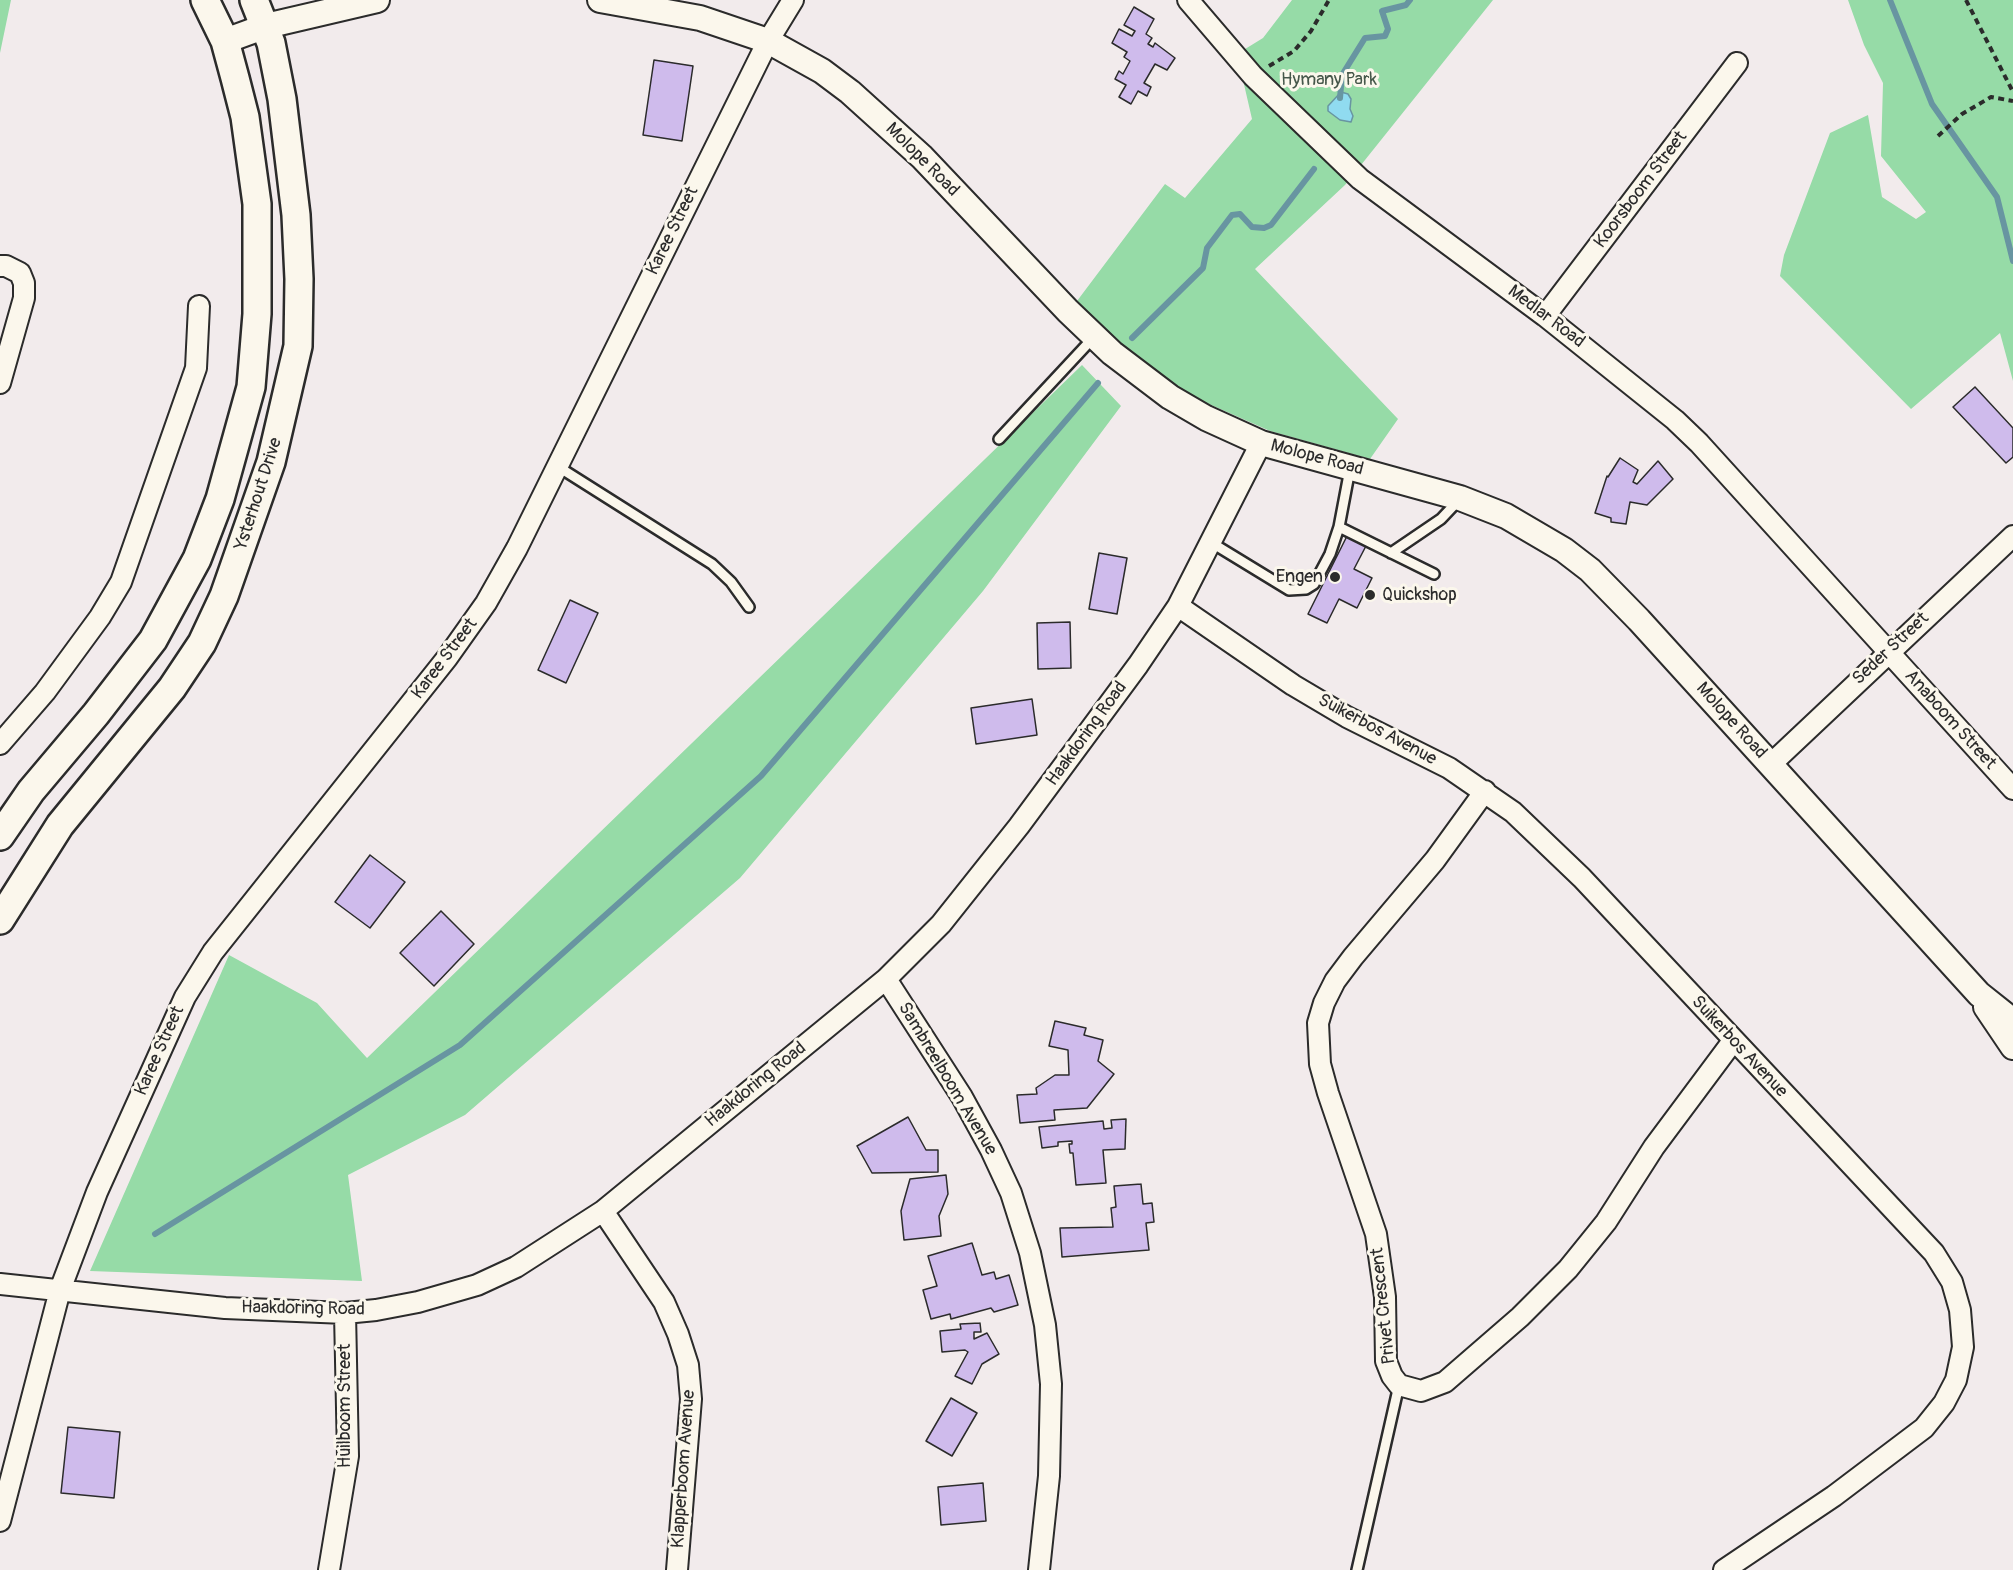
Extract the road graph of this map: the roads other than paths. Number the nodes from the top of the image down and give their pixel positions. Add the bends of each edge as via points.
1 (205, 0) edge
2 (254, 0) edge
3 (377, 0) edge
4 (600, 0) edge
5 (793, 0) edge
6 (1188, 0) edge
7 (266, 26) junction
8 (225, 41) junction
9 (768, 41) junction
10 (1737, 63) dead end
11 (0, 266) edge
12 (199, 306) dead end
13 (1545, 316) junction
14 (1094, 337) junction
15 (0, 383) edge
16 (999, 439) dead end
17 (1261, 443) junction
18 (558, 466) junction
19 (1351, 467) junction
20 (1460, 498) junction
21 (1339, 527) junction
22 (2013, 536) edge
23 (1212, 543) junction
24 (1390, 553) junction
25 (1434, 574) dead end
26 (1178, 606) junction
27 (749, 607) dead end
28 (1888, 651) junction
29 (0, 744) edge
30 (1770, 765) junction
31 (2013, 789) edge
32 (1485, 791) junction
33 (0, 836) edge
34 (0, 921) edge
35 (886, 979) junction
36 (1979, 994) junction
37 (2013, 1021) edge
38 (1733, 1041) junction
39 (2013, 1047) edge
40 (603, 1211) junction
41 (0, 1284) edge
42 (60, 1290) junction
43 (345, 1313) junction
44 (1399, 1385) junction
45 (0, 1521) edge
46 (329, 1570) edge
47 (677, 1570) edge
48 (1039, 1570) edge
49 (1357, 1570) edge
50 (1724, 1570) edge

1 - 8 main road, Ysterhout Drive
2 - 7 main road, Ysterhout Drive
3 - 7 street
4 - 9 street, Molope Road via 700,18
5 - 9 street, Karee Street
6 - 13 street, Medlar Road via 1253,76 1360,179
7 - 8 street
7 - 34 main road, Ysterhout Drive via 282,99 296,215 299,279 298,346 271,462 224,596 202,643 172,688 60,825
8 - 33 main road, Ysterhout Drive via 244,117 257,204 257,314 251,387 236,447 197,559 153,640 31,791
9 - 14 street, Molope Road via 822,71 882,120
9 - 18 street, Karee Street
10 - 13 street, Koorsboom Street
11 - 15 street via 20,273 24,298
12 - 29 street via 196,368 121,582 59,673
13 - 28 street, Medlar Road via 1647,395 1699,444
14 - 16 lane
14 - 17 street, Molope Road via 1170,397
17 - 19 street, Molope Road
17 - 23 street, Haakdoring Road
18 - 27 lane via 712,564 732,582
18 - 42 street, Karee Street via 486,603 454,649 213,952 184,997 97,1192
19 - 20 street, Molope Road
19 - 21 lane
20 - 24 lane via 1441,519
20 - 30 street, Molope Road via 1506,516 1590,570
21 - 23 lane via 1314,584 1296,592
21 - 24 lane
22 - 28 street, Seder Street
23 - 26 street, Haakdoring Road
24 - 25 lane
26 - 32 street, Suikerbos Avenue via 1293,685
26 - 35 street, Haakdoring Road via 979,878 941,924
28 - 30 street, Seder Street
28 - 31 street, Anaboom Street
30 - 36 street, Molope Road
32 - 38 street, Suikerbos Avenue via 1541,837
32 - 44 street, Privet Crescent via 1435,860 1353,957 1332,988 1318,1023 1328,1093 1376,1234 1385,1297 1386,1361
35 - 40 street, Haakdoring Road
35 - 48 street, Sambreelboom Avenue via 991,1150 1011,1193 1029,1253 1045,1325 1051,1384 1047,1515
36 - 37 street, Molope Road
36 - 39 street, Molope Road
38 - 44 street, Privet Crescent via 1654,1147 1606,1222 1568,1269 1445,1382 1421,1391
38 - 50 street, Suikerbos Avenue via 1934,1253 1955,1292 1963,1347 1956,1380 1924,1428 1834,1496
40 - 43 street, Haakdoring Road via 516,1268 477,1285 418,1302
40 - 47 street, Klapperboom Avenue via 664,1302 688,1365 690,1408
41 - 42 street, Haakdoring Road
42 - 43 street, Haakdoring Road via 225,1308
42 - 45 street
43 - 46 street, Huilboom Street via 348,1456
44 - 49 lane

